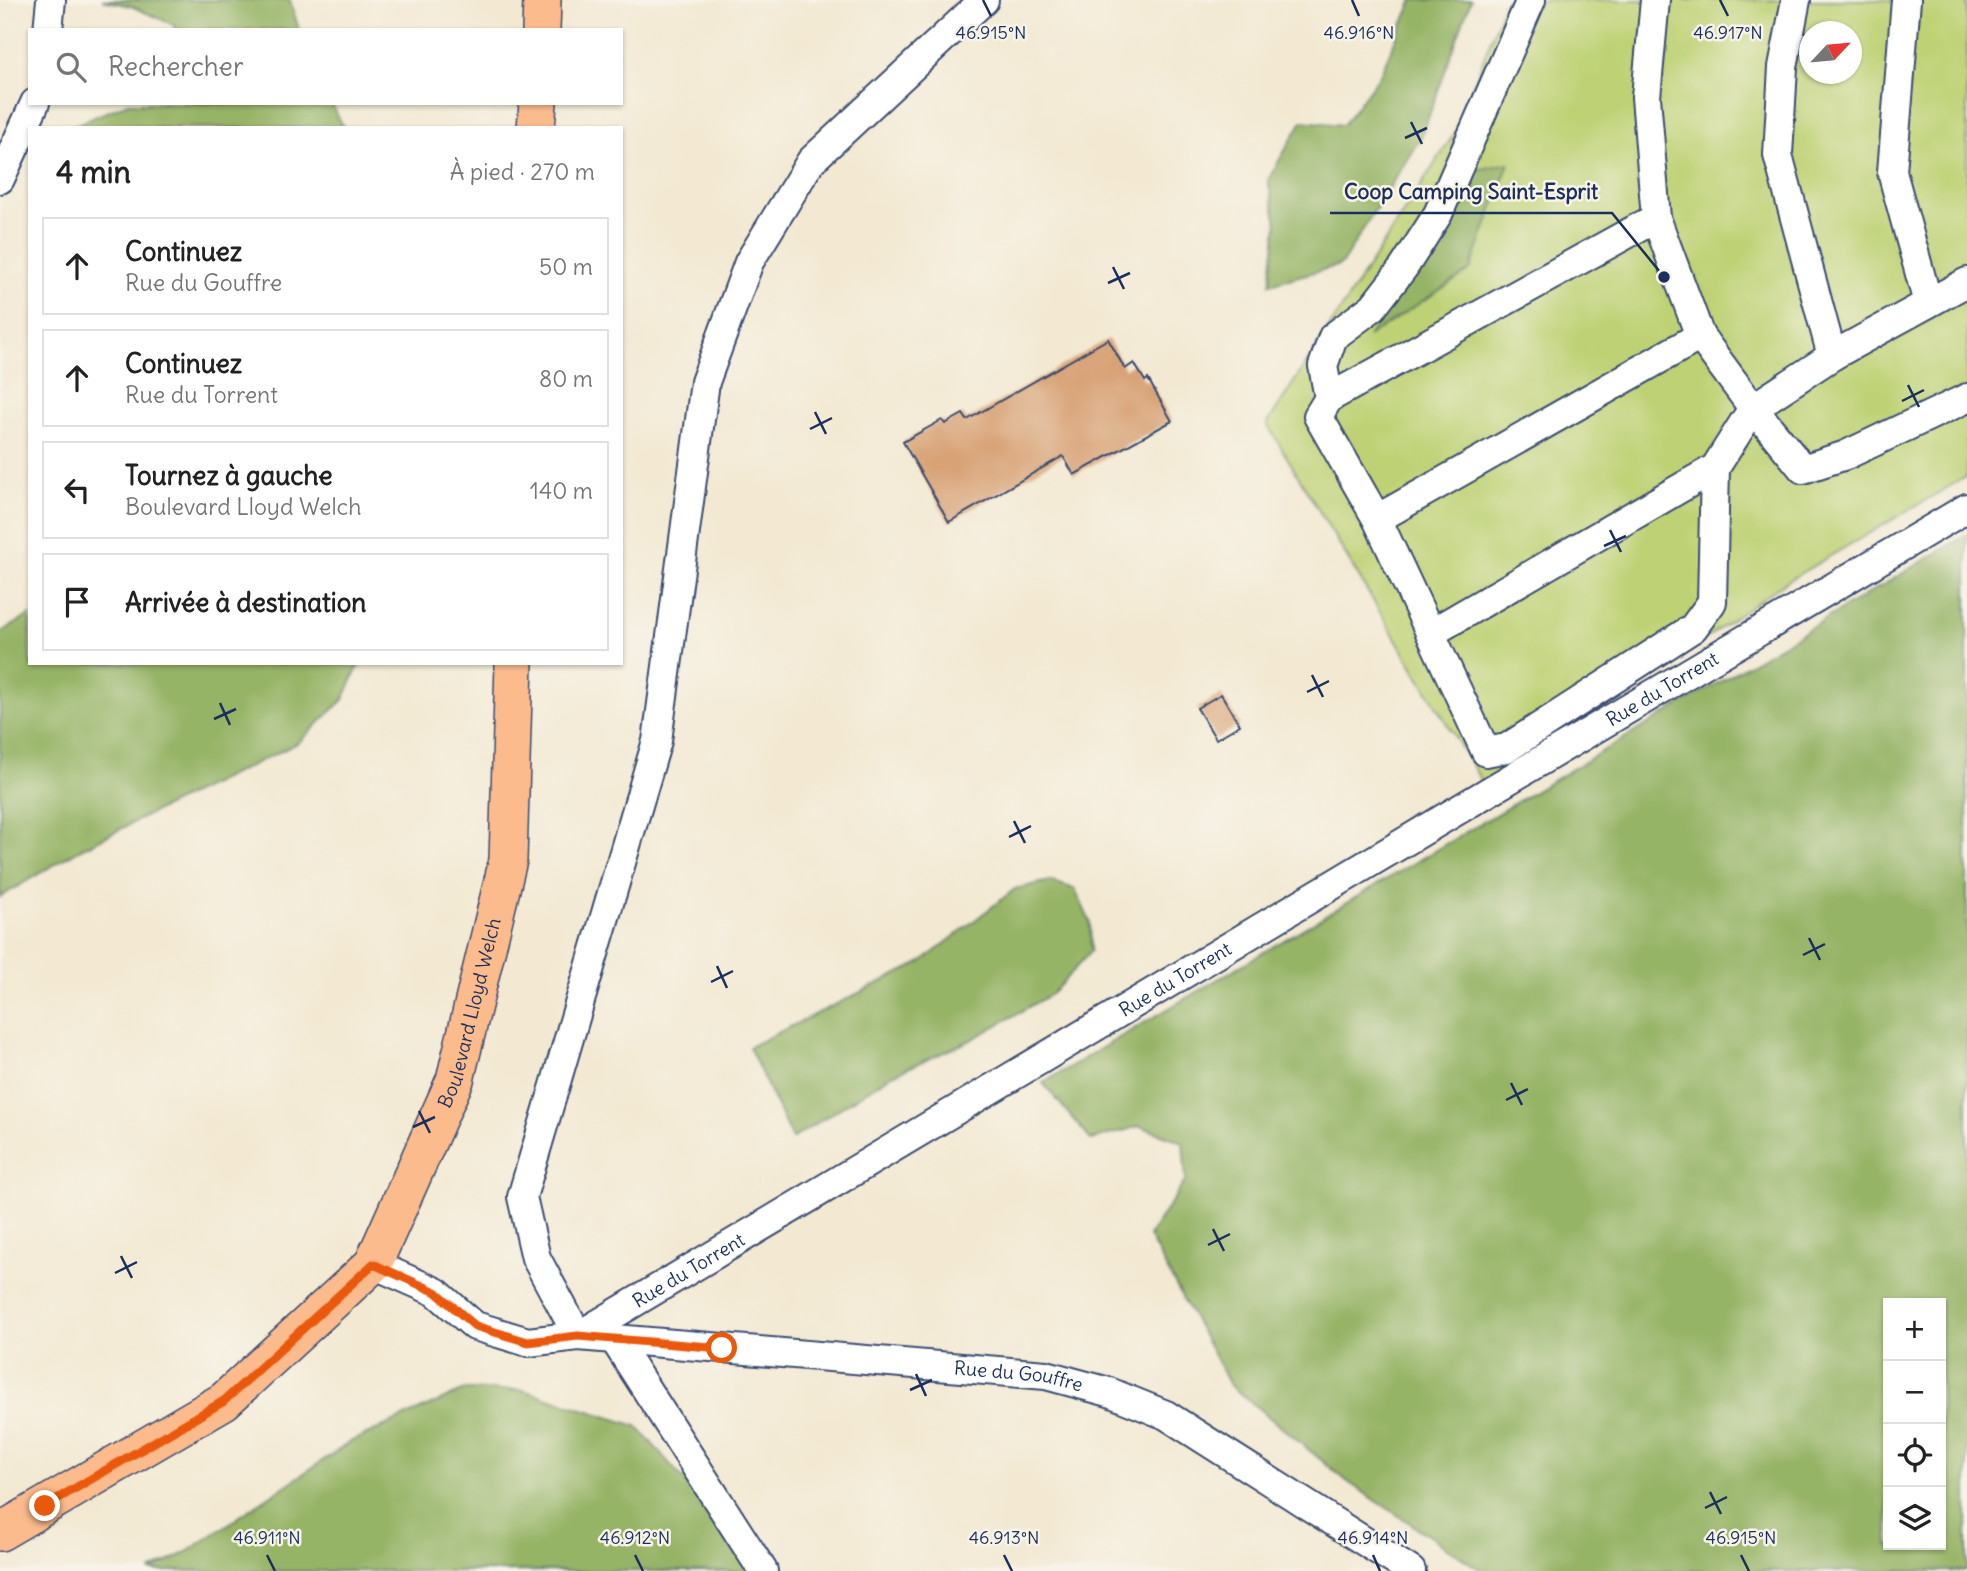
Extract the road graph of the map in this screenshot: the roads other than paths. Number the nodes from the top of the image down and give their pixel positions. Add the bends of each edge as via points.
1 (51, 0) edge
2 (542, 0) edge
3 (984, 0) edge
4 (1531, 0) edge
5 (1655, 0) edge
6 (1796, 0) edge
7 (1906, 0) edge
8 (48, 28) edge
9 (541, 28) edge
10 (34, 105) edge
11 (538, 105) edge
12 (536, 126) edge
13 (0, 179) edge
14 (1656, 218) junction
15 (1967, 282) edge
16 (1928, 303) junction
17 (1700, 336) junction
18 (1832, 356) junction
19 (1329, 398) junction
20 (1967, 398) edge
21 (1753, 408) junction
22 (1715, 468) junction
23 (1967, 508) edge
24 (1377, 519) junction
25 (1432, 633) junction
26 (514, 665) edge
27 (373, 1264) junction
28 (578, 1336) junction
29 (614, 1339) junction
30 (0, 1532) edge
31 (763, 1571) edge
32 (1411, 1571) edge

1 - 8 street
2 - 9 main road
3 - 28 street via 811,161 749,262 705,382 657,741 523,1197 536,1258
4 - 19 street via 1438,214 1373,307 1333,337 1323,366
5 - 14 street via 1646,97
6 - 18 street via 1783,67 1778,155
7 - 16 street via 1892,172
10 - 13 street
11 - 12 main road
14 - 17 street
14 - 19 street
15 - 16 street
16 - 18 street
17 - 21 street
17 - 24 street
18 - 21 street
19 - 24 street via 1318,416
20 - 21 street via 1846,456 1802,469
21 - 22 street
22 - 25 street
22 - 25 street via 1712,603 1693,628 1507,748 1486,752
23 - 28 street, Rue du Torrent
24 - 25 street
26 - 27 main road, Boulevard Lloyd Welch via 505,873 455,1080
27 - 28 street, Rue du Torrent via 436,1292 475,1326 528,1342
27 - 30 main road, Boulevard Lloyd Welch via 224,1401
28 - 29 street, Rue du Gouffre
29 - 31 street
29 - 32 street, Rue du Gouffre via 1046,1375 1109,1392 1166,1415

